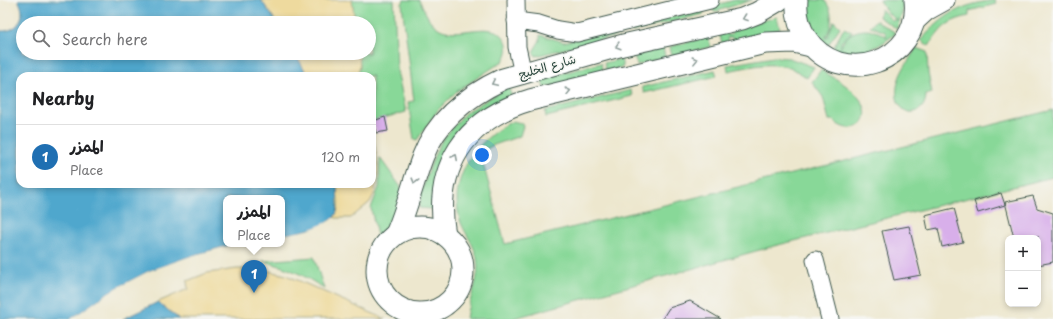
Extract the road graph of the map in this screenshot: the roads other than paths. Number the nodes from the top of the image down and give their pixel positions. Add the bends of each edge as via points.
1 (516, 0) edge
2 (710, 0) edge
3 (779, 0) edge
4 (797, 0) edge
5 (915, 0) edge
6 (944, 0) edge
7 (516, 21) junction
8 (914, 21) junction
9 (811, 46) junction
10 (523, 74) junction
11 (530, 100) junction
12 (396, 234) junction
13 (445, 235) junction
14 (815, 260) dead end
15 (456, 294) junction
16 (402, 313) edge
17 (452, 319) edge
18 (830, 319) edge

1 - 7 street
2 - 7 street via 577,33
3 -> 10 main road, شارع الخليج via 742,19 623,44
4 - 9 main road via 798,21
5 - 8 main road
6 - 8 main road via 926,10
7 - 10 street via 517,47
8 - 9 main road via 908,36 890,56 864,66 837,63 824,57
11 -> 9 main road via 765,43 794,42
10 - 11 main road
10 -> 12 main road, شارع الخليج via 486,87 456,109 443,123 424,155
13 -> 11 main road via 442,201 444,184 457,152 468,137 494,115
12 - 13 main road via 416,227 436,230
12 - 16 main road via 385,244 377,267 382,290
13 - 15 main road via 456,247 462,262 463,273
14 - 18 street
15 - 16 main road via 440,308 430,312
15 - 17 main road

